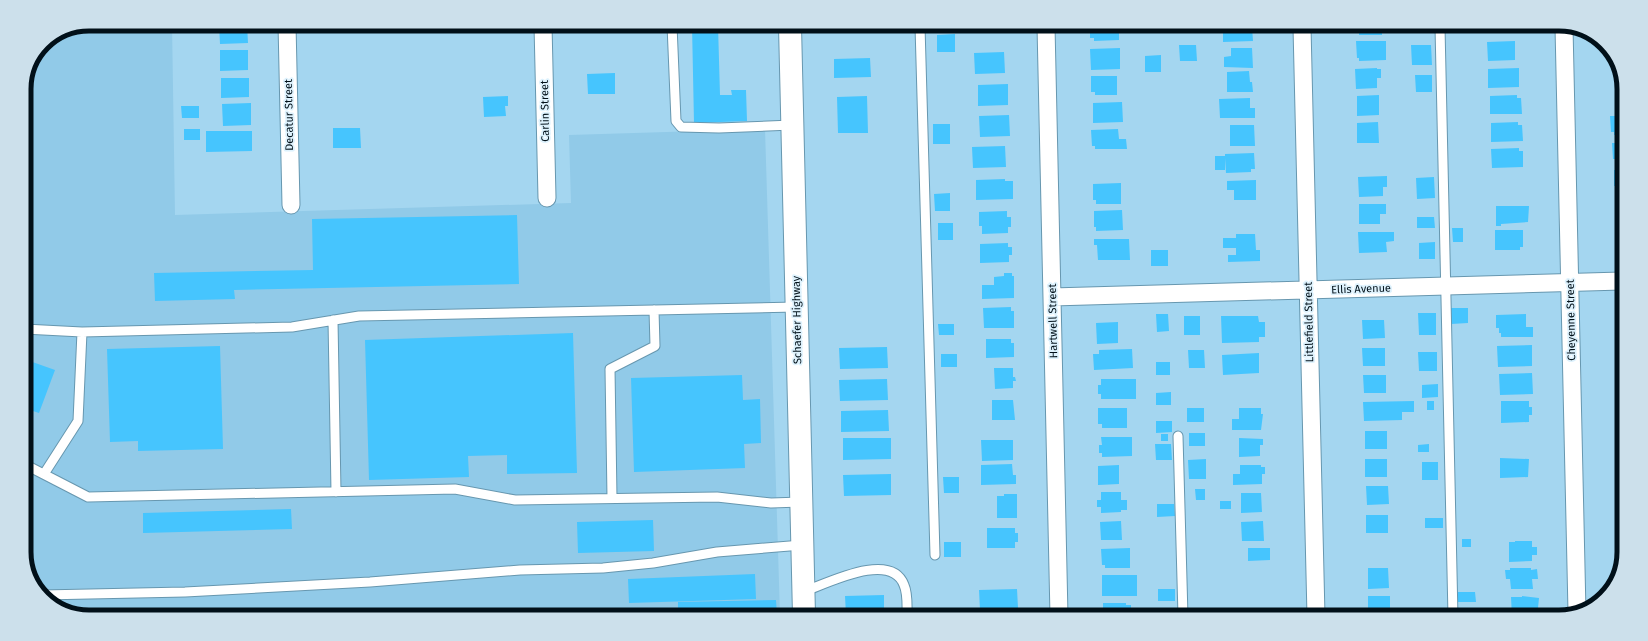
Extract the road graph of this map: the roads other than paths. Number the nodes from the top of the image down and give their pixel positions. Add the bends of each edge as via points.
1 (287, 31) edge
2 (543, 31) edge
3 (672, 31) edge
4 (790, 31) edge
5 (920, 31) edge
6 (1046, 31) edge
7 (1302, 31) edge
8 (1440, 31) edge
9 (1564, 31) edge
10 (792, 125) junction
11 (547, 198) dead end
12 (292, 205) dead end
13 (1617, 281) edge
14 (1570, 283) junction
15 (1445, 286) junction
16 (1308, 290) junction
17 (1052, 297) junction
18 (796, 307) junction
19 (654, 310) junction
20 (333, 320) junction
21 (31, 329) edge
22 (82, 332) junction
23 (1178, 436) dead end
24 (31, 468) edge
25 (44, 474) junction
26 (336, 492) junction
27 (612, 498) junction
28 (801, 502) junction
29 (802, 545) junction
30 (935, 556) dead end
31 (804, 592) junction
32 (50, 595) edge
33 (1577, 607) edge
34 (804, 610) edge
35 (906, 610) edge
36 (1059, 610) edge
37 (1183, 610) edge
38 (1316, 610) edge
39 (1453, 610) edge

1 - 12 street, Decatur Street
2 - 11 street, Carlin Street
3 - 10 lane via 676,121 681,127
4 - 10 main road, Schaefer Highway
5 - 30 lane
6 - 17 street, Hartwell Street
7 - 16 street, Littlefield Street
8 - 15 lane
9 - 14 street, Cheyenne Street
10 - 18 main road, Schaefer Highway
13 - 14 street, Ellis Avenue
14 - 15 street, Ellis Avenue
14 - 33 street, Cheyenne Street
15 - 16 street, Ellis Avenue
15 - 39 lane
16 - 17 street, Ellis Avenue
16 - 38 street, Littlefield Street
17 - 36 street, Hartwell Street
18 - 19 lane
18 - 28 main road, Schaefer Highway
19 - 20 lane via 359,316
19 - 27 lane via 655,346 610,369
20 - 22 lane via 292,328
20 - 26 lane
21 - 22 lane
22 - 25 lane via 78,421
23 - 37 lane
24 - 25 lane
25 - 26 lane via 88,497
26 - 27 lane via 455,489 515,500
27 - 28 lane via 718,497 772,503
28 - 29 main road, Schaefer Highway
29 - 31 main road, Schaefer Highway
29 - 32 lane via 724,551 653,563 603,568 520,570 370,582 201,591
31 - 34 main road, Schaefer Highway
31 - 35 lane via 852,573 868,569 888,570 899,576 904,585

